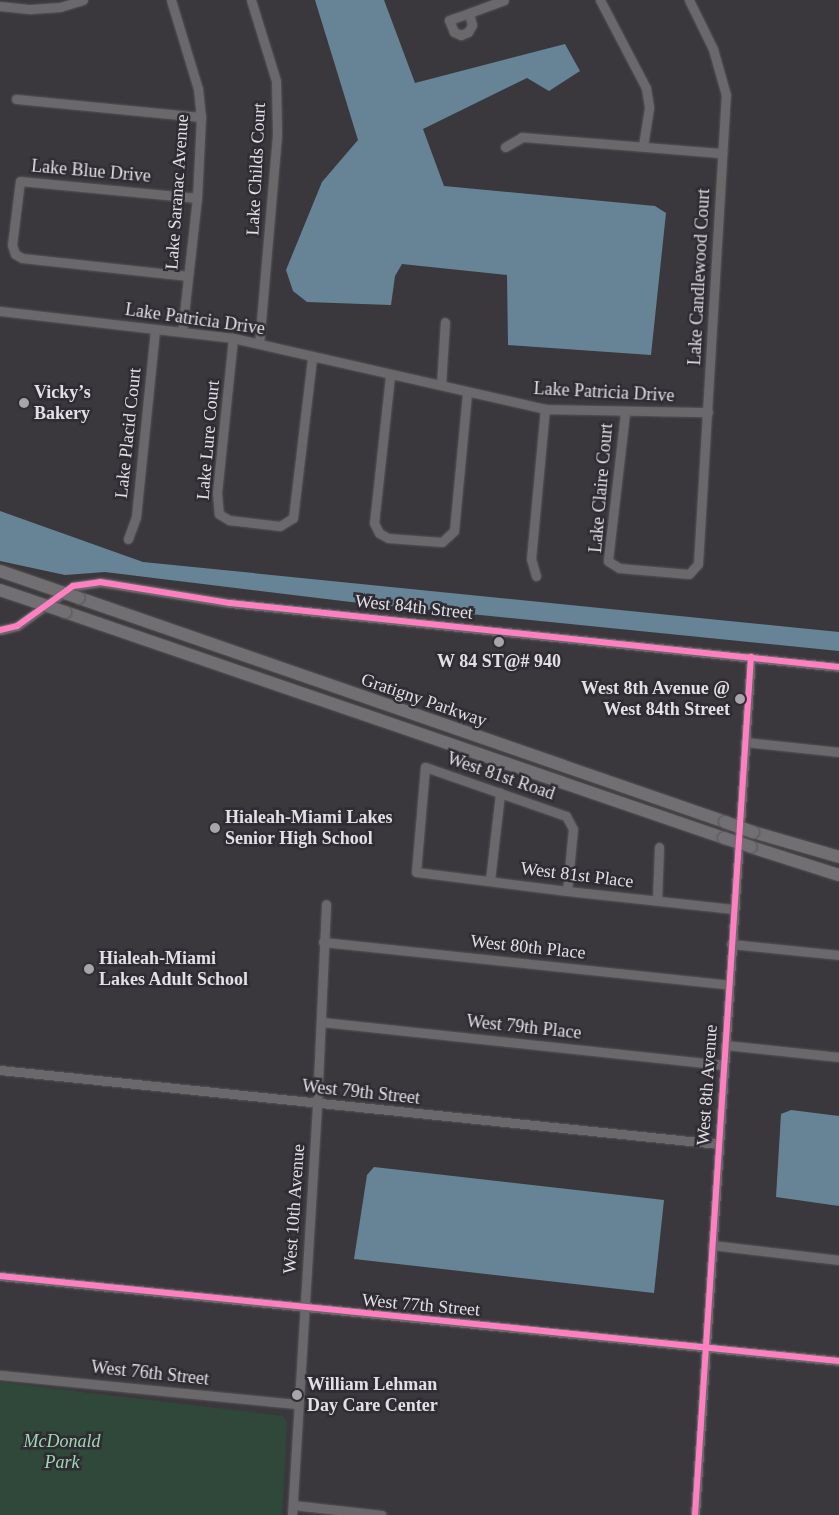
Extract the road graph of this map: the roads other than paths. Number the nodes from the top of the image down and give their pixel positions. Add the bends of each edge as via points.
1 (83, 0) edge
2 (171, 0) edge
3 (251, 0) edge
4 (504, 0) edge
5 (600, 0) edge
6 (689, 0) edge
7 (0, 6) edge
8 (469, 13) junction
9 (16, 99) dead end
10 (201, 117) junction
11 (505, 147) dead end
12 (643, 147) junction
13 (721, 153) junction
14 (197, 198) junction
15 (188, 276) junction
16 (0, 311) edge
17 (445, 322) dead end
18 (155, 329) junction
19 (182, 331) junction
20 (233, 338) junction
21 (259, 343) junction
22 (312, 358) junction
23 (390, 376) junction
24 (441, 385) junction
25 (467, 394) junction
26 (544, 409) junction
27 (708, 412) junction
28 (625, 413) junction
29 (128, 539) dead end
30 (698, 564) joint
31 (0, 571) edge
32 (536, 576) dead end
33 (0, 590) edge
34 (0, 630) edge
35 (750, 657) junction
36 (839, 667) edge
37 (745, 742) junction
38 (839, 752) edge
39 (500, 792) junction
40 (659, 847) dead end
41 (839, 857) edge
42 (416, 872) joint
43 (839, 875) edge
44 (490, 880) junction
45 (568, 891) junction
46 (657, 900) junction
47 (326, 904) dead end
48 (734, 909) junction
49 (323, 942) junction
50 (731, 944) junction
51 (839, 955) edge
52 (729, 985) junction
53 (322, 1022) junction
54 (725, 1045) junction
55 (839, 1057) edge
56 (724, 1065) junction
57 (0, 1070) edge
58 (317, 1104) junction
59 (718, 1144) junction
60 (712, 1245) junction
61 (839, 1260) edge
62 (0, 1276) edge
63 (304, 1309) junction
64 (706, 1346) junction
65 (839, 1361) edge
66 (0, 1375) edge
67 (297, 1404) junction
68 (292, 1510) edge
69 (381, 1515) edge
70 (695, 1515) edge

1 - 7 street via 60,7
2 - 10 street, Lake Saranac Avenue via 198,89
3 - 21 street, Lake Childs Court via 276,81 277,135
4 - 8 street
5 - 12 street via 646,88 649,108
6 - 13 street, Lake Candlewood Court via 714,49 726,95
8 - 8 street via 449,20 454,32 461,35 472,26
9 - 10 street
10 - 14 street, Lake Saranac Avenue
11 - 12 street via 522,137
12 - 13 street
13 - 27 street, Lake Candlewood Court
14 - 15 street, Lake Saranac Avenue
14 - 15 street, Lake Blue Drive via 20,181 12,245 15,254 22,258
15 - 19 street, Lake Saranac Avenue
16 - 18 street, Lake Patricia Drive
17 - 24 street
18 - 19 street, Lake Patricia Drive
18 - 29 street, Lake Placid Court via 136,517
19 - 20 street, Lake Patricia Drive
20 - 21 street, Lake Patricia Drive
20 - 22 street, Lake Lure Court via 216,493 219,514 229,520 280,526 293,518
21 - 22 street, Lake Patricia Drive
22 - 23 street, Lake Patricia Drive
23 - 24 street, Lake Patricia Drive
23 - 25 street via 374,523 379,533 388,538 442,542 449,539 454,531
24 - 25 street, Lake Patricia Drive
25 - 26 street, Lake Patricia Drive
26 - 28 street, Lake Patricia Drive
26 - 32 street via 531,559
27 - 28 street, Lake Patricia Drive
27 - 30 street, Lake Candlewood Court
28 - 30 street, Lake Claire Court via 608,561 619,568 689,574
31 - 41 highway, Gratigny Parkway, bridge via 753,832
33 - 43 highway, Gratigny Parkway, bridge
34 - 35 street, West 84th Street via 23,622 73,586 100,582 230,603
35 - 36 street, West 84th Street
35 - 37 street, West 8th Avenue
37 - 38 street
37 - 48 street, West 8th Avenue
39 - 42 street, West 81st Road via 425,767
39 - 44 street
39 - 45 street, West 81st Road via 566,816 573,829
40 - 46 street
42 - 44 street, West 81st Place
44 - 45 street, West 81st Place
45 - 46 street, West 81st Place
46 - 48 street, West 81st Place
47 - 49 street, West 10th Avenue
48 - 50 street, West 8th Avenue
49 - 52 street, West 80th Place
49 - 53 street, West 10th Avenue
50 - 51 street
50 - 52 street, West 8th Avenue
52 - 54 street, West 8th Avenue
53 - 56 street, West 79th Place
53 - 58 street, West 10th Avenue
54 - 55 street
54 - 56 street, West 8th Avenue
56 - 59 street, West 8th Avenue
57 - 58 street, West 79th Street
58 - 59 street, West 79th Street
58 - 63 street, West 10th Avenue
59 - 60 street, West 8th Avenue
60 - 61 street
60 - 64 street, West 8th Avenue
62 - 63 street, West 77th Street
63 - 64 street, West 77th Street
63 - 67 street, West 10th Avenue
64 - 65 street, West 77th Street
64 - 70 street, West 8th Avenue
66 - 67 street, West 76th Street
67 - 68 street, West 10th Avenue
68 - 69 street

